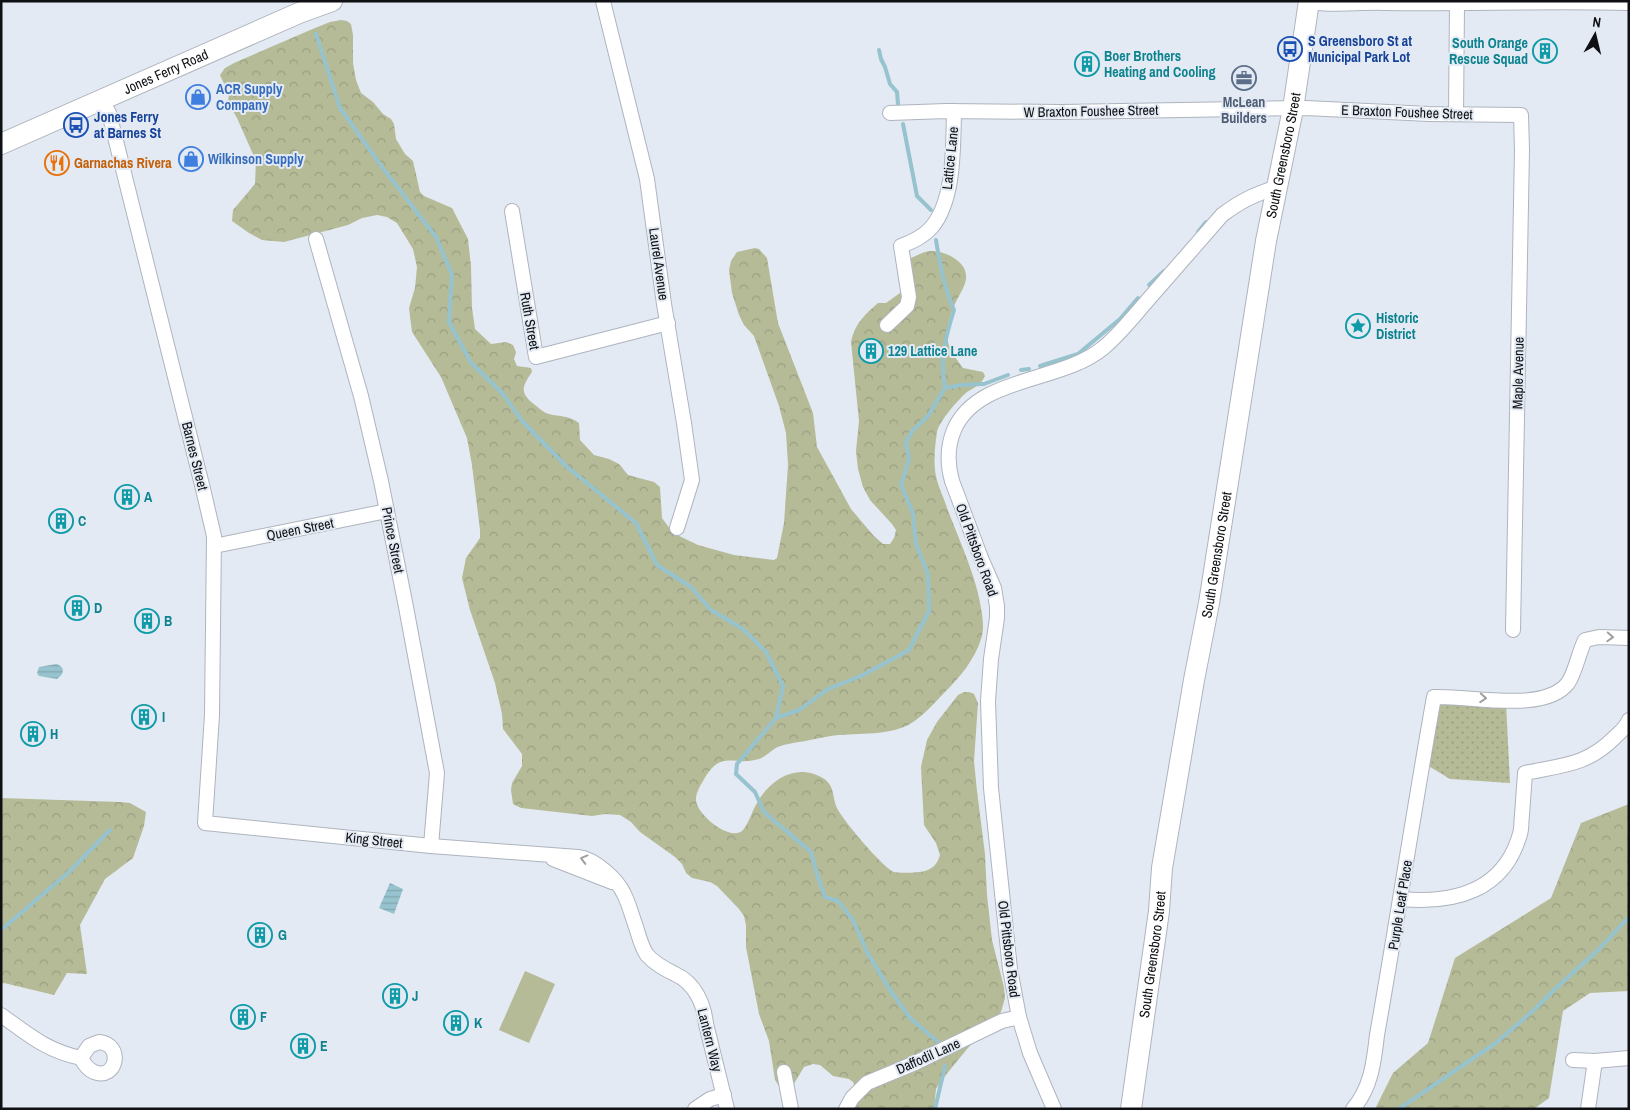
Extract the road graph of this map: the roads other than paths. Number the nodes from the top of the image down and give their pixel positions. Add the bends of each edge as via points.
1 (332, 1) edge
2 (603, 1) edge
3 (1309, 2) edge
4 (1629, 3) edge
5 (1457, 4) junction
6 (101, 100) junction
7 (1292, 109) junction
8 (954, 111) junction
9 (890, 113) dead end
10 (1456, 114) junction
11 (1521, 115) joint
12 (1, 144) edge
13 (1277, 187) junction
14 (512, 211) dead end
15 (316, 239) dead end
16 (668, 323) junction
17 (887, 326) dead end
18 (387, 511) junction
19 (677, 528) dead end
20 (214, 546) junction
21 (1513, 630) dead end
22 (1629, 638) edge
23 (1629, 720) edge
24 (205, 823) joint
25 (430, 846) junction
26 (542, 855) joint
27 (1402, 899) junction
28 (1, 1015) edge
29 (1019, 1017) junction
30 (81, 1058) dead end
31 (1629, 1058) edge
32 (1573, 1060) dead end
33 (1595, 1061) junction
34 (784, 1072) dead end
35 (724, 1095) junction
36 (695, 1109) edge
37 (727, 1109) edge
38 (791, 1109) edge
39 (846, 1109) edge
40 (1054, 1109) edge
41 (1131, 1109) edge
42 (1353, 1109) edge
43 (1588, 1109) edge

1 - 6 main road, Jones Ferry Road
2 - 16 street, Laurel Avenue via 647,179
3 - 5 street
3 - 7 main road, South Greensboro Street
4 - 5 street
5 - 10 street
6 - 12 main road, Jones Ferry Road
6 - 20 street, Barnes Street via 112,121 203,489
7 - 8 street, W Braxton Foushee Street
7 - 10 street, E Braxton Foushee Street
7 - 13 main road, South Greensboro Street
8 - 9 street, W Braxton Foushee Street
8 - 17 street, Lattice Lane via 954,143 944,205 932,228 901,246 909,297 907,306
10 - 11 street, E Braxton Foushee Street
11 - 21 street, Maple Avenue
13 - 29 street, Old Pittsboro Road via 1240,201 1222,216 1115,336 1094,355 988,394 965,411 950,439 948,453 952,481 994,588 997,606 988,700 992,788 1010,970
13 - 41 main road, South Greensboro Street via 1162,868 1159,911
14 - 16 street, Ruth Street via 536,357
15 - 18 street, Prince Street via 361,396
16 - 19 street, Laurel Avenue via 692,480
18 - 20 street, Queen Street
18 - 25 street, Prince Street via 437,773
20 - 24 street, Barnes Street via 212,715
27 -> 22 street, Purple Leaf Place via 1434,696 1518,701 1550,696 1568,683 1585,640
23 - 27 street via 1606,746 1586,759 1563,767 1525,773 1520,833 1505,867 1481,887 1456,897
24 - 25 street, King Street
25 - 26 street, King Street
26 - 35 street, Lantern Way via 617,884 624,893 646,953 662,968 686,982 700,1001
27 - 42 street, Purple Leaf Place via 1371,1075 1364,1094
28 - 30 street via 32,1039
29 - 39 street, Daffodil Lane via 1002,1021 866,1083
29 - 40 street, Old Pittsboro Road via 1030,1053
31 - 33 street
32 - 33 street
33 - 43 street
34 - 38 street
35 - 36 street
35 - 37 street, Lantern Way

